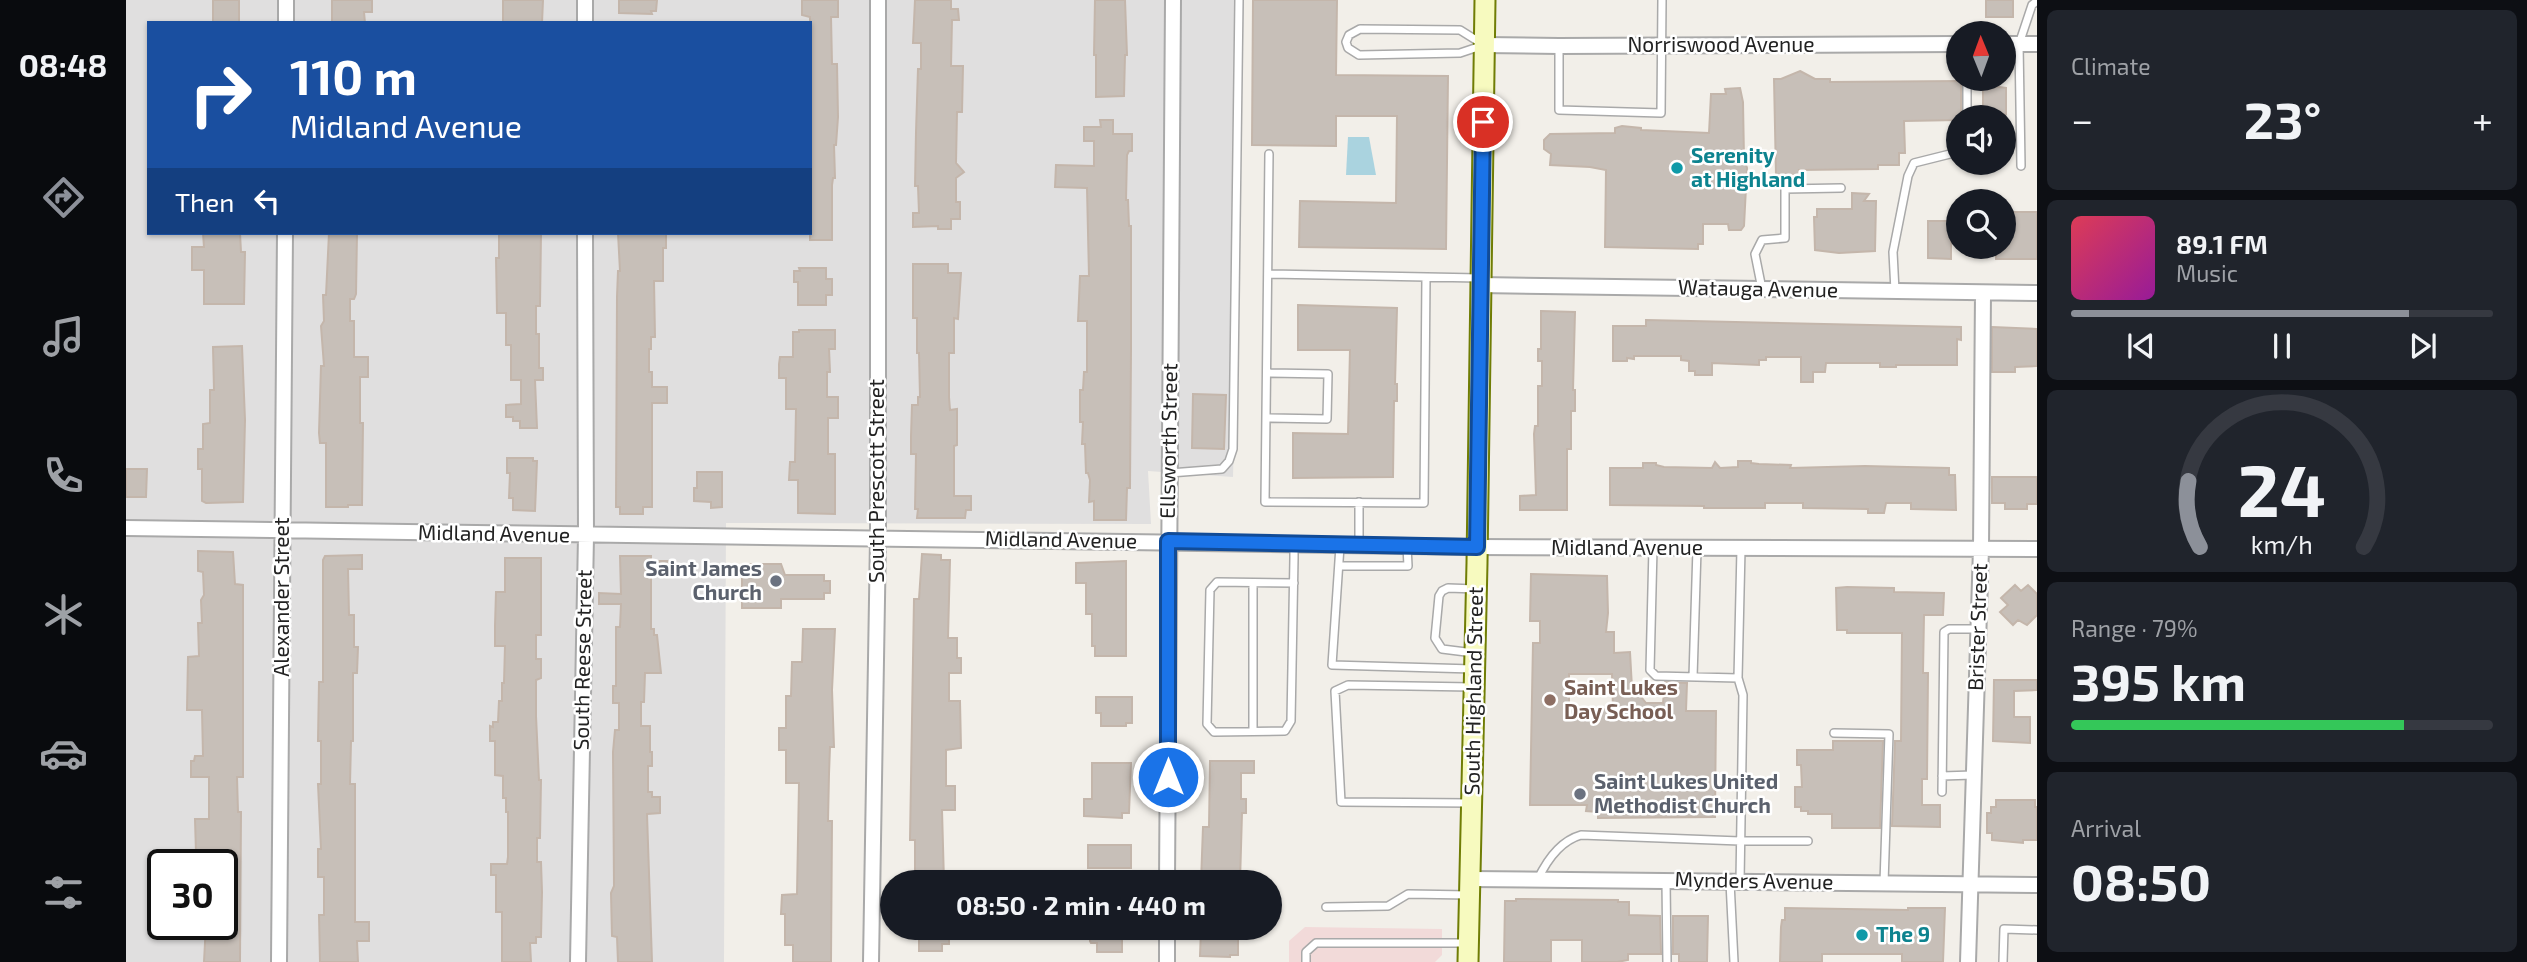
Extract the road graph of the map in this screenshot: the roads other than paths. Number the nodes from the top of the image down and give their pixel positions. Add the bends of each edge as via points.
1 (286, 0) edge
2 (585, 0) edge
3 (878, 0) edge
4 (1173, 0) edge
5 (1239, 0) edge
6 (1485, 0) edge
7 (1662, 0) edge
8 (2037, 1) edge
9 (286, 21) edge
10 (585, 21) edge
11 (2016, 35) edge
12 (1946, 44) edge
13 (2016, 44) edge
14 (2037, 44) edge
15 (1484, 45) junction
16 (1559, 46) junction
17 (1662, 46) junction
18 (2015, 91) edge
19 (1269, 154) dead end
20 (1946, 155) edge
21 (2021, 166) dead end
22 (1841, 188) dead end
23 (285, 235) edge
24 (585, 235) edge
25 (1269, 274) junction
26 (1426, 277) junction
27 (1480, 281) junction
28 (1762, 289) junction
29 (1895, 291) junction
30 (1983, 293) junction
31 (2037, 293) edge
32 (1267, 373) junction
33 (1266, 418) junction
34 (1169, 473) junction
35 (1359, 502) junction
36 (126, 528) edge
37 (283, 530) junction
38 (586, 536) junction
39 (878, 539) junction
40 (1168, 541) junction
41 (1294, 544) junction
42 (1340, 545) junction
43 (1359, 545) junction
44 (1407, 546) junction
45 (1477, 547) junction
46 (1653, 548) junction
47 (1741, 548) junction
48 (1981, 548) junction
49 (1697, 549) junction
50 (2037, 549) edge
51 (1339, 566) junction
52 (1253, 583) junction
53 (1294, 583) junction
54 (1476, 590) junction
55 (1978, 629) junction
56 (1475, 670) junction
57 (1693, 677) junction
58 (1738, 678) junction
59 (1253, 732) junction
60 (1834, 733) dead end
61 (1973, 775) junction
62 (1942, 776) junction
63 (1942, 792) dead end
64 (1472, 803) junction
65 (1740, 841) junction
66 (1808, 841) dead end
67 (1167, 870) edge
68 (1537, 879) junction
69 (1666, 881) junction
70 (1735, 881) junction
71 (1884, 883) junction
72 (1969, 884) junction
73 (2037, 885) edge
74 (1470, 887) junction
75 (1326, 906) dead end
76 (2037, 930) edge
77 (1167, 940) edge
78 (1468, 952) edge
79 (279, 962) edge
80 (578, 962) edge
81 (871, 962) edge
82 (1167, 962) edge
83 (1306, 962) edge
84 (1667, 962) edge
85 (1734, 962) edge
86 (1968, 962) edge
87 (2003, 962) edge

1 - 9 street
2 - 10 street
3 - 39 street, South Prescott Street
4 - 34 street, Ellsworth Street
5 - 34 lane via 1233,449 1222,469
6 - 15 main road, South Highland Street
7 - 17 lane
8 - 11 lane
12 - 17 street, Norriswood Avenue
13 - 14 street
15 - 15 lane via 1461,30 1360,29 1346,42 1359,54 1460,53
15 - 16 street, Norriswood Avenue
15 - 27 main road, South Highland Street
16 - 17 street, Norriswood Avenue
16 - 17 lane via 1559,110 1661,113
18 - 21 lane
19 - 25 lane
20 - 29 lane via 1914,163 1908,176 1893,252
22 - 28 lane via 1785,189 1785,238 1762,240 1755,254
23 - 37 street, Alexander Street
24 - 38 street, South Reese Street
25 - 26 lane
25 - 32 lane
26 - 27 lane
26 - 35 lane via 1424,503
27 - 28 street, Watauga Avenue
27 - 45 main road, South Highland Street
28 - 29 street, Watauga Avenue
29 - 30 street, Watauga Avenue
30 - 31 street, Watauga Avenue
30 - 48 street, Brister Street
32 - 33 lane
32 - 33 lane via 1328,374 1327,419
33 - 35 lane via 1265,502
34 - 40 street, Ellsworth Street
35 - 43 lane
36 - 37 street, Midland Avenue
37 - 38 street, Midland Avenue
37 - 79 street, Alexander Street
38 - 39 street, Midland Avenue
38 - 80 street, South Reese Street
39 - 40 street, Midland Avenue
39 - 81 street, South Prescott Street
40 - 41 street, Midland Avenue
40 - 67 street, Ellsworth Street
41 - 42 street, Midland Avenue
41 - 53 lane
42 - 43 street, Midland Avenue
42 - 51 lane
43 - 44 street, Midland Avenue
44 - 45 street, Midland Avenue
44 - 51 lane via 1408,566
45 - 46 street, Midland Avenue
45 - 54 main road, South Highland Street
46 - 49 street, Midland Avenue
46 - 57 lane via 1650,670 1656,677
47 - 48 street, Midland Avenue
47 - 49 street, Midland Avenue
47 - 58 lane
48 - 50 street, Midland Avenue
48 - 55 street, Brister Street
49 - 57 lane
51 - 56 lane via 1332,665
52 - 53 lane
52 - 59 lane
52 - 59 lane via 1217,582 1210,590 1207,724 1214,732
53 - 59 lane via 1291,721 1285,731
54 - 56 main road, South Highland Street
54 - 56 lane via 1442,591 1435,638 1442,649
55 - 61 street, Brister Street
55 - 62 lane via 1944,632
56 - 64 main road, South Highland Street
56 - 64 lane via 1348,685 1335,691 1341,802
57 - 58 lane
58 - 65 lane via 1743,695
60 - 71 lane via 1889,734
61 - 62 lane
61 - 72 street, Brister Street
62 - 63 lane
64 - 74 main road, South Highland Street
65 - 66 lane
65 - 68 lane via 1581,835 1547,860
65 - 70 lane
68 - 69 street, Mynders Avenue
68 - 74 street, Mynders Avenue
69 - 70 street, Mynders Avenue
69 - 84 lane
70 - 71 street, Mynders Avenue
70 - 85 lane
71 - 72 street, Mynders Avenue
72 - 73 street, Mynders Avenue
72 - 86 street, Brister Street
74 - 75 lane via 1408,894 1388,906
74 - 78 main road, South Highland Street
76 - 87 lane via 2004,929
77 - 82 street
78 - 83 lane via 1316,943 1306,952

